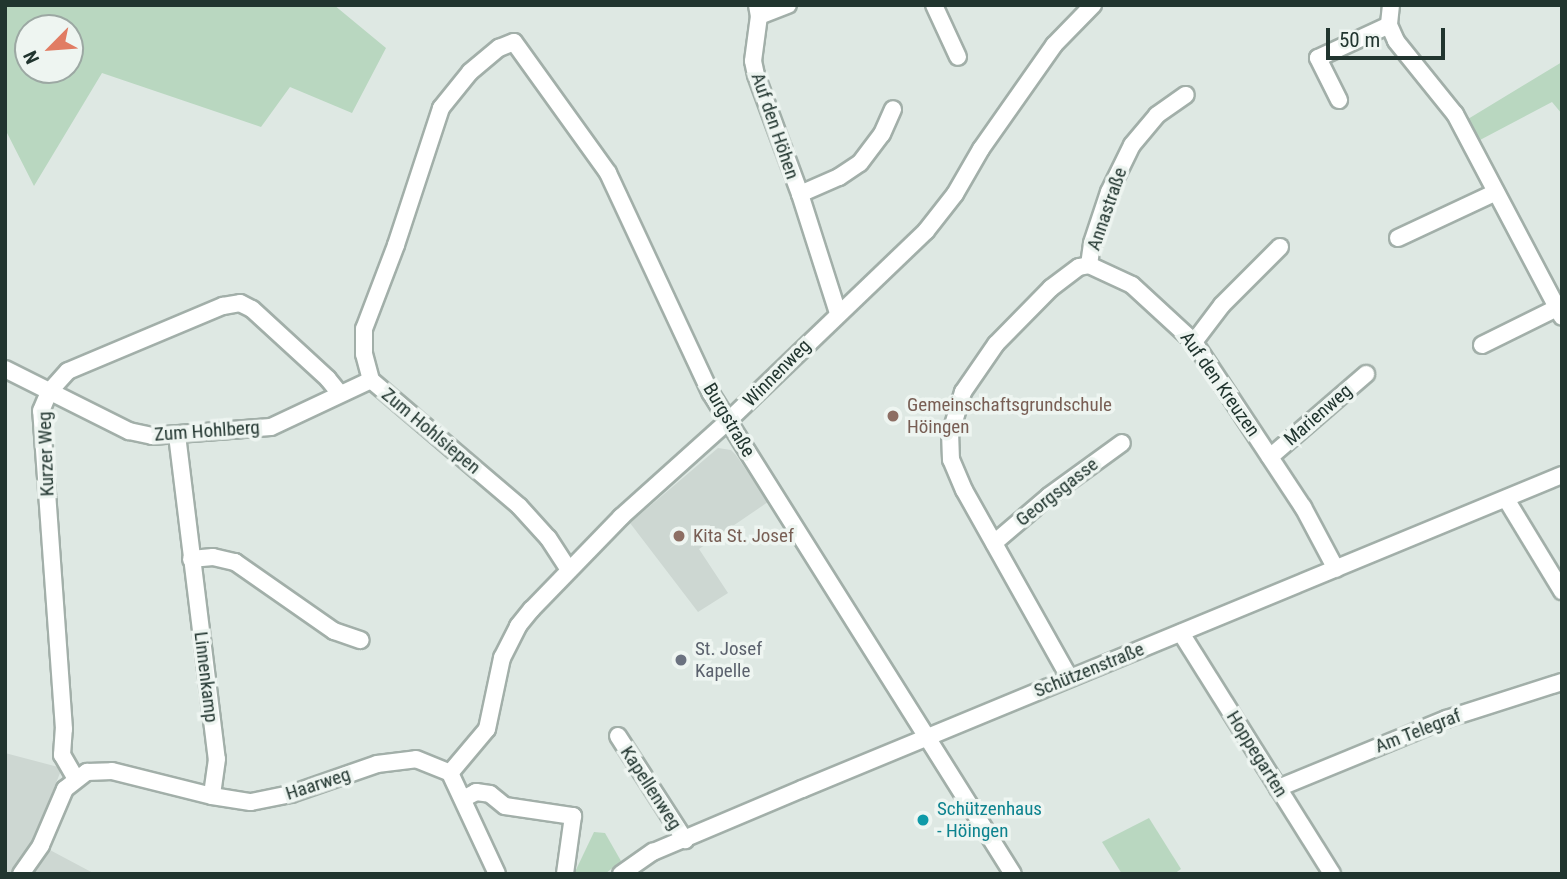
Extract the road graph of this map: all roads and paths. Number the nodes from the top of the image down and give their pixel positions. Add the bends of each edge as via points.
1 (788, 5) edge
2 (934, 5) edge
3 (1093, 5) edge
4 (1391, 5) edge
5 (758, 11) edge
6 (1389, 25) junction
7 (958, 57) dead end
8 (1186, 95) dead end
9 (1339, 100) dead end
10 (441, 108) joint
11 (893, 109) dead end
12 (1496, 192) junction
13 (800, 194) junction
14 (1398, 238) dead end
15 (1280, 247) dead end
16 (1089, 265) junction
17 (1559, 312) edge
18 (838, 313) junction
19 (1194, 342) junction
20 (1482, 345) dead end
21 (5, 369) edge
22 (1366, 373) dead end
23 (371, 380) junction
24 (49, 392) junction
25 (340, 394) junction
26 (728, 421) junction
27 (177, 435) junction
28 (1122, 443) dead end
29 (1270, 457) junction
30 (1562, 475) edge
31 (1506, 499) junction
32 (994, 543) junction
33 (191, 559) junction
34 (1336, 569) junction
35 (569, 570) junction
36 (1562, 591) edge
37 (1181, 633) junction
38 (360, 640) dead end
39 (1069, 677) junction
40 (1562, 682) edge
41 (618, 736) dead end
42 (926, 738) junction
43 (450, 774) junction
44 (76, 779) junction
45 (1278, 788) junction
46 (212, 796) junction
47 (463, 799) junction
48 (685, 840) junction
49 (21, 874) edge
50 (497, 874) edge
51 (565, 874) edge
52 (621, 874) edge
53 (1013, 874) edge
54 (1332, 874) edge

1 - 5 street, Auf den Höhen
2 - 7 street
3 - 18 street, Winnenweg via 1054,45 941,214
4 - 6 street
5 - 13 street, Auf den Höhen via 755,75
6 - 9 street via 1318,58
6 - 12 street via 1404,55 1455,114
8 - 16 street, Annastraße via 1157,115 1132,145 1109,192
10 - 23 street, Zum Hohlsiepen via 397,245 364,329
10 - 26 street, Burgstraße via 470,72 514,42 608,173 710,392
11 - 13 street, Auf den Höhen via 882,134 860,163
12 - 14 street
12 - 17 street
13 - 18 street, Auf den Höhen
15 - 19 street via 1222,305
16 - 19 street, Auf den Kreuzen via 1132,285
16 - 32 street via 1065,276 1023,314 975,372 955,413 951,460
17 - 20 street
18 - 26 street, Winnenweg
19 - 29 street, Auf den Kreuzen
21 - 24 street, Zum Hohlberg
22 - 29 street, Marienweg
23 - 25 street, Zum Hohlberg
23 - 35 street, Zum Hohlsiepen via 519,506
24 - 25 street, Kurzer Weg via 68,371 240,303 253,309
24 - 27 street, Zum Hohlberg via 140,435
24 - 44 street, Kurzer Weg via 41,411 64,729 62,755
25 - 27 street, Zum Hohlberg via 271,426
26 - 35 street, Winnenweg
26 - 42 street, Burgstraße
27 - 33 street, Linnenkamp
28 - 32 street, Georgsgasse
29 - 34 street, Auf den Kreuzen
30 - 31 street, Schützenstraße
31 - 34 street, Schützenstraße
31 - 36 street
32 - 39 street
33 - 38 street via 235,562 334,631
33 - 46 street, Linnenkamp via 217,759
34 - 37 street, Schützenstraße
35 - 43 street, Winnenweg via 513,634 502,658 486,729
37 - 39 street, Schützenstraße
37 - 45 street, Hoppegarten
39 - 42 street, Schützenstraße
40 - 45 street, Am Telegraf via 1446,719
41 - 48 street, Kapellenweg
42 - 48 street, Schützenstraße
42 - 53 street, Burgstraße
43 - 46 street, Haarweg via 416,758 377,764 271,800
43 - 47 street
44 - 46 street, Haarweg via 98,769
44 - 49 street via 65,789 41,845
45 - 54 street, Hoppegarten
47 - 50 street
47 - 51 street via 476,792 490,794 505,806 573,816
48 - 52 street, Schützenstraße via 653,852

